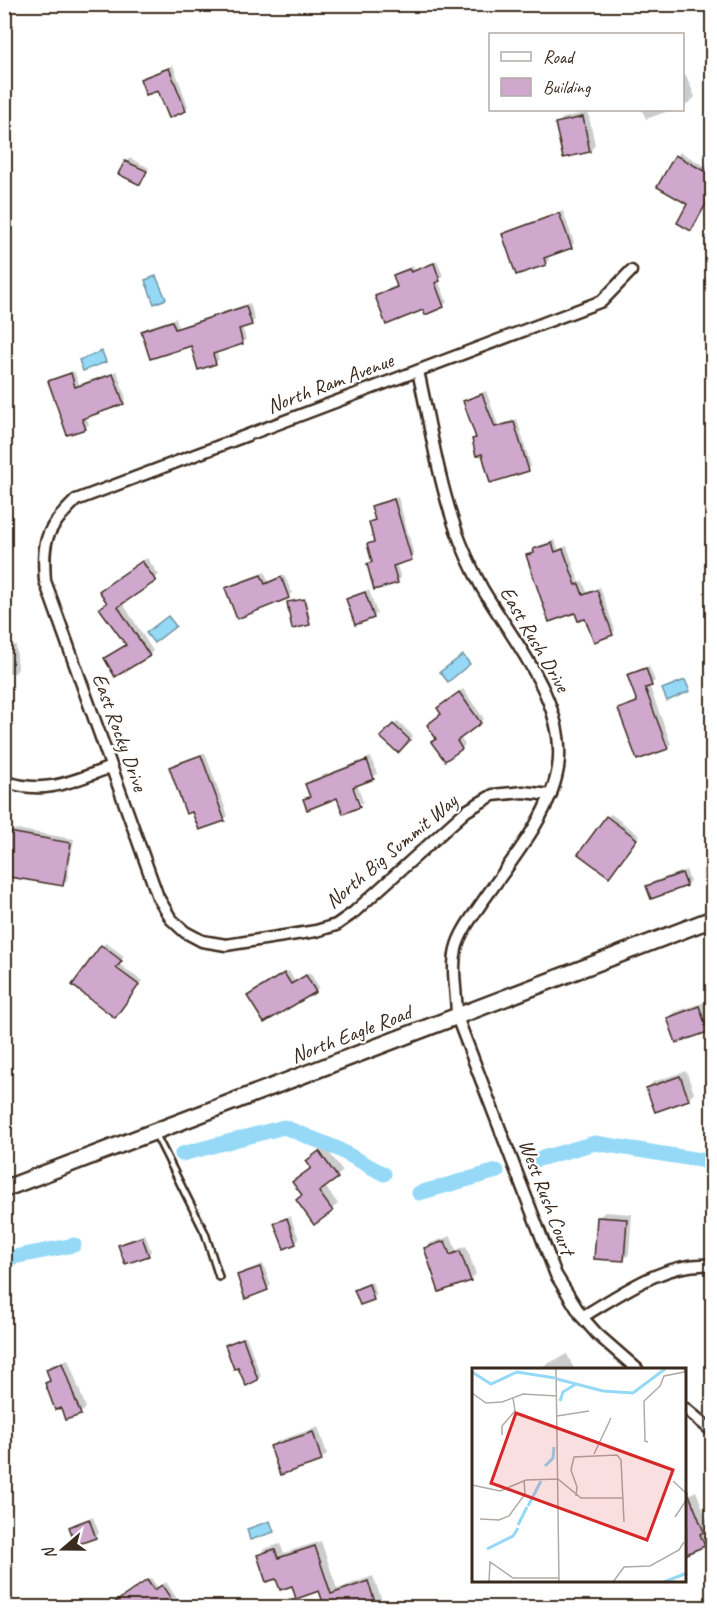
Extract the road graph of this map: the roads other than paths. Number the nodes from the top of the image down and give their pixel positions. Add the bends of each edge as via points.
1 (631, 272) dead end
2 (418, 371) junction
3 (48, 537) joint
4 (111, 767) junction
5 (4, 781) edge
6 (551, 795) junction
7 (712, 919) edge
8 (185, 932) joint
9 (458, 1017) junction
10 (154, 1132) junction
11 (4, 1189) edge
12 (712, 1265) edge
13 (219, 1277) dead end
14 (582, 1317) junction
15 (636, 1368) edge
16 (687, 1410) edge
17 (712, 1431) edge

1 - 2 street, North Ram Avenue via 602,300
2 - 3 street, North Ram Avenue via 76,500 56,520
2 - 6 street, East Rush Drive via 443,484 460,539 482,587 553,710 559,738 558,767
3 - 4 street, East Rocky Drive via 43,552 45,581
4 - 5 street via 57,787 36,789
4 - 8 street, East Rocky Drive via 158,897 171,919
6 - 8 street, North Big Summit Way via 493,795 466,810 353,914 336,925 316,932 226,945
6 - 9 street, East Rush Drive via 456,948
7 - 9 main road, North Eagle Road
9 - 10 main road, North Eagle Road
9 - 14 street, West Rush Court via 553,1268
10 - 11 main road, North Eagle Road
10 - 13 lane via 205,1233
12 - 14 street via 659,1274
14 - 15 street, West Rush Court
16 - 17 street

